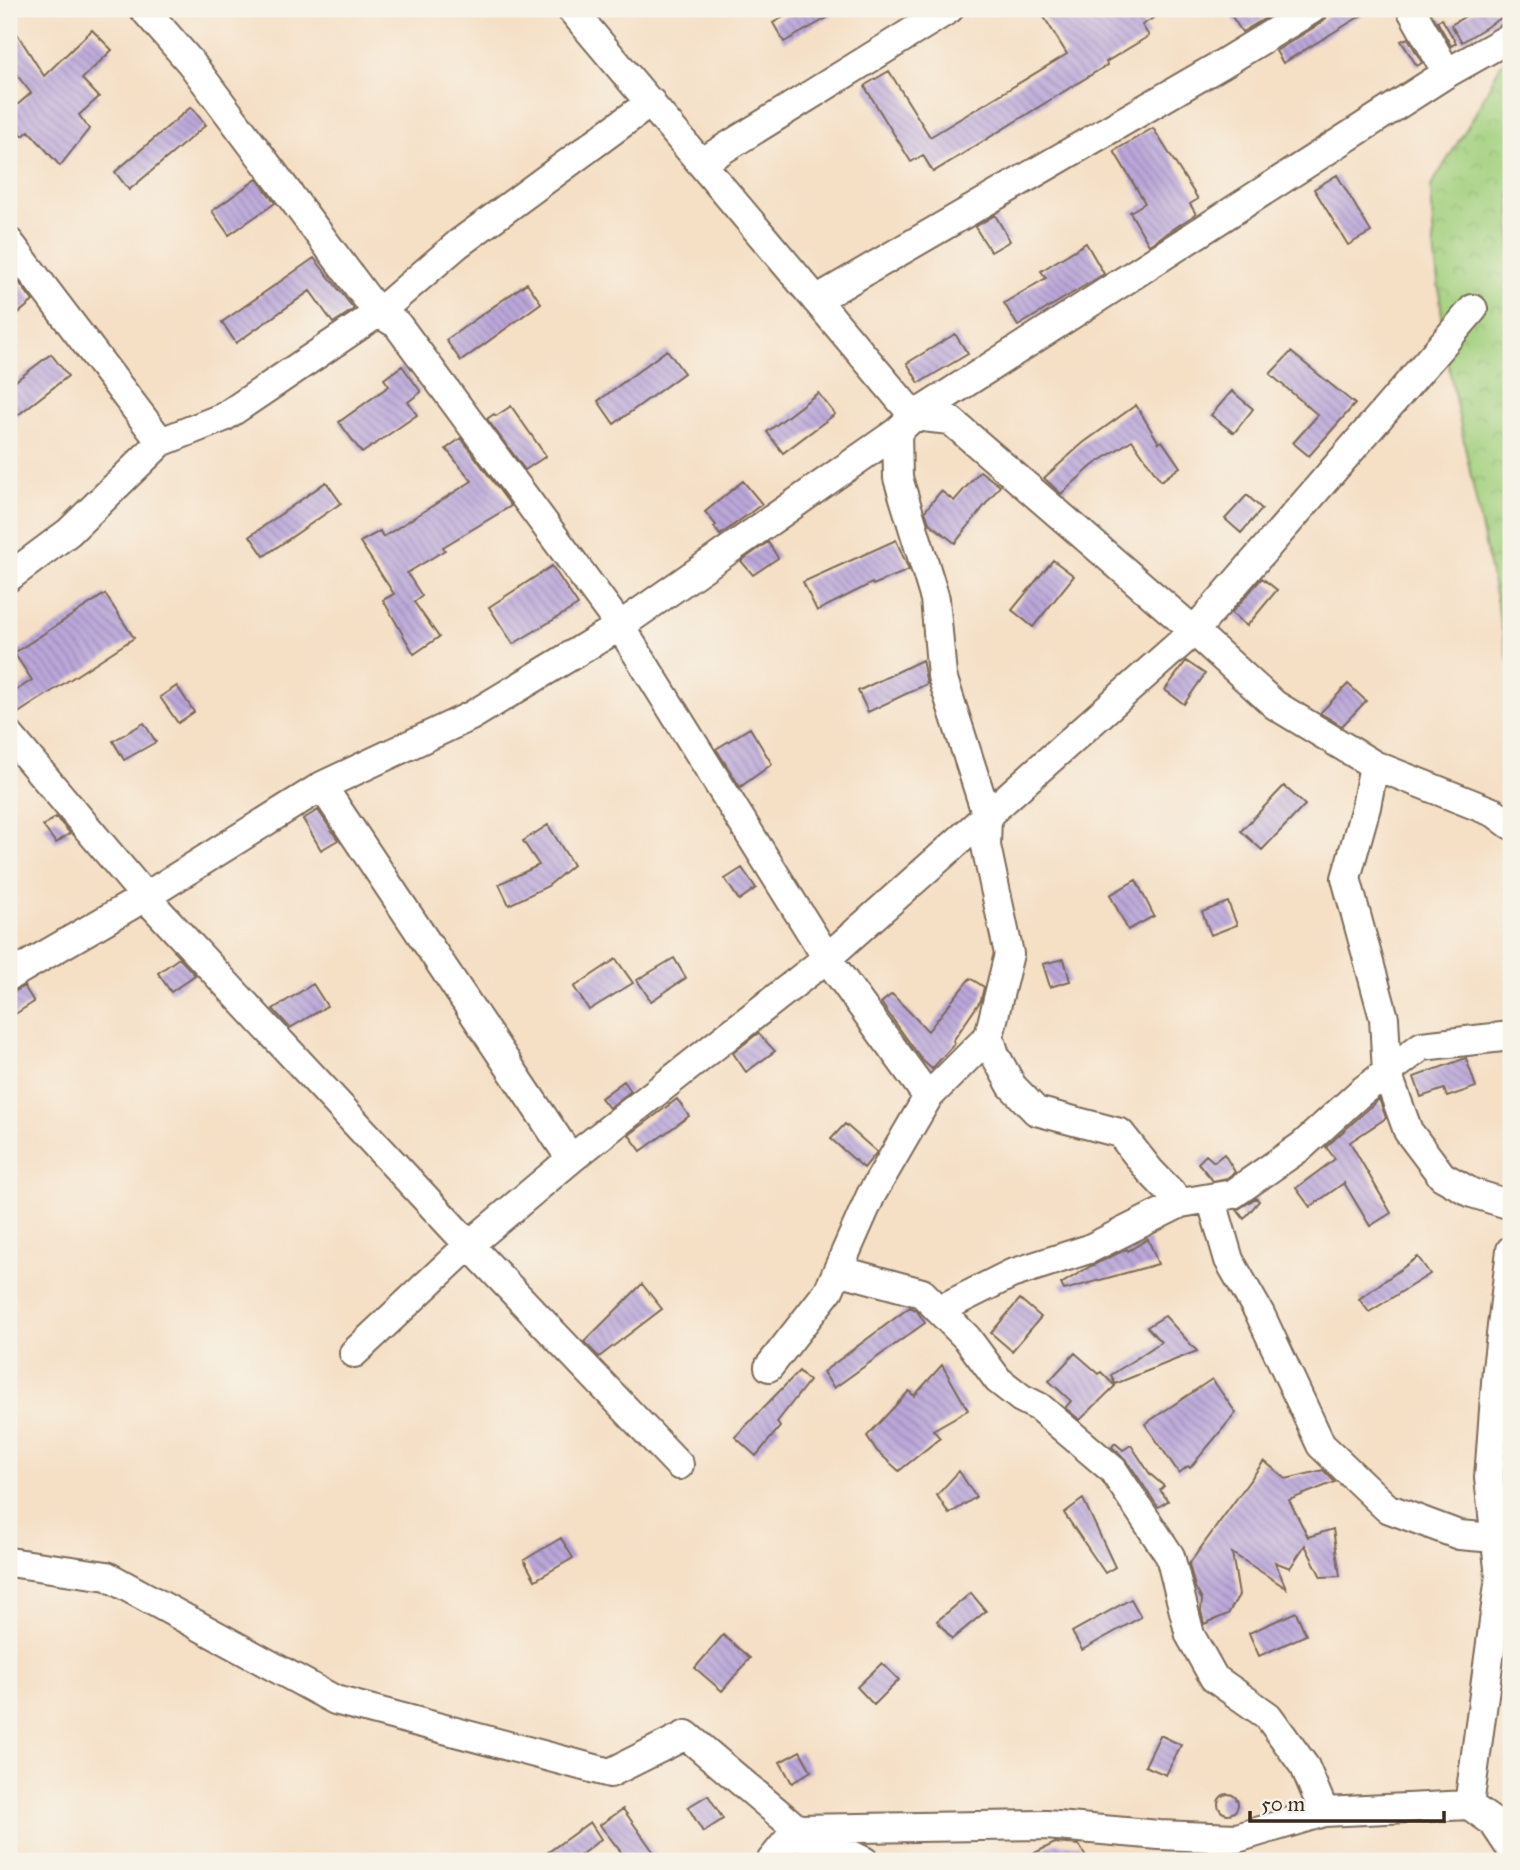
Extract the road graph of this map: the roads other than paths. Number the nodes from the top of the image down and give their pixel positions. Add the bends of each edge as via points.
1 (144, 9) edge
2 (949, 9) edge
3 (1312, 9) edge
4 (1411, 9) edge
5 (574, 10) edge
6 (1511, 37) edge
7 (1447, 73) junction
8 (650, 102) junction
9 (701, 163) junction
10 (9, 242) edge
11 (816, 300) junction
12 (1473, 309) dead end
13 (378, 313) junction
14 (906, 424) junction
15 (161, 442) junction
16 (9, 577) edge
17 (620, 626) junction
18 (1194, 631) junction
19 (9, 735) edge
20 (1374, 765) junction
21 (322, 786) junction
22 (987, 816) junction
23 (1511, 825) edge
24 (145, 897) junction
25 (827, 958) junction
26 (9, 976) edge
27 (989, 1036) junction
28 (1511, 1036) edge
29 (1387, 1073) junction
30 (928, 1097) junction
31 (571, 1159) junction
32 (1211, 1198) junction
33 (1181, 1203) junction
34 (1511, 1205) edge
35 (469, 1245) junction
36 (1511, 1250) edge
37 (838, 1270) junction
38 (939, 1310) junction
39 (354, 1353) dead end
40 (769, 1367) dead end
41 (679, 1465) dead end
42 (1496, 1538) junction
43 (9, 1562) edge
44 (1506, 1578) edge
45 (1469, 1805) junction
46 (1324, 1812) junction
47 (797, 1829) junction
48 (1511, 1849) edge
49 (771, 1861) edge
50 (828, 1861) edge
51 (864, 1861) edge

1 - 13 street via 191,64
2 - 9 street
3 - 11 street
4 - 7 street
5 - 8 street
6 - 7 street
7 - 14 street
8 - 9 street
8 - 13 street via 458,244
9 - 11 street
10 - 15 street
11 - 14 street
12 - 18 street
13 - 15 street via 224,417
13 - 17 street via 397,324
14 - 17 street
14 - 18 street via 950,420
14 - 22 street via 898,478 935,599 942,676
15 - 16 street via 69,532
17 - 21 street via 471,716
17 - 25 street
18 - 20 street via 1275,705
18 - 22 street
19 - 24 street
20 - 23 street via 1494,813
20 - 29 street via 1346,878 1384,1018
21 - 24 street
21 - 31 street
22 - 25 street
22 - 27 street via 986,846 1009,954
24 - 26 street
24 - 35 street
25 - 30 street
25 - 31 street
27 - 30 street
27 - 33 street via 1012,1086 1035,1111 1120,1133
28 - 29 street via 1422,1046
29 - 32 street via 1302,1146 1233,1194
29 - 34 street via 1408,1130 1443,1176 1472,1193
30 - 37 street via 871,1195
31 - 35 street
32 - 33 street
32 - 42 street via 1229,1260 1260,1314 1321,1445 1387,1508 1459,1535
33 - 38 street via 1089,1249 1011,1274
35 - 39 street
35 - 41 street
36 - 42 street via 1489,1478
37 - 38 street via 922,1293
37 - 40 street via 829,1290
38 - 46 street via 998,1380 1039,1407 1113,1470 1170,1556 1190,1635 1214,1678 1268,1716 1305,1767
42 - 44 street
43 - 47 street via 107,1576 335,1700 610,1773 686,1735
44 - 45 street
45 - 46 street
45 - 48 street via 1493,1822
46 - 47 street via 1237,1838 1046,1825
47 - 49 street
47 - 50 street
47 - 51 street

